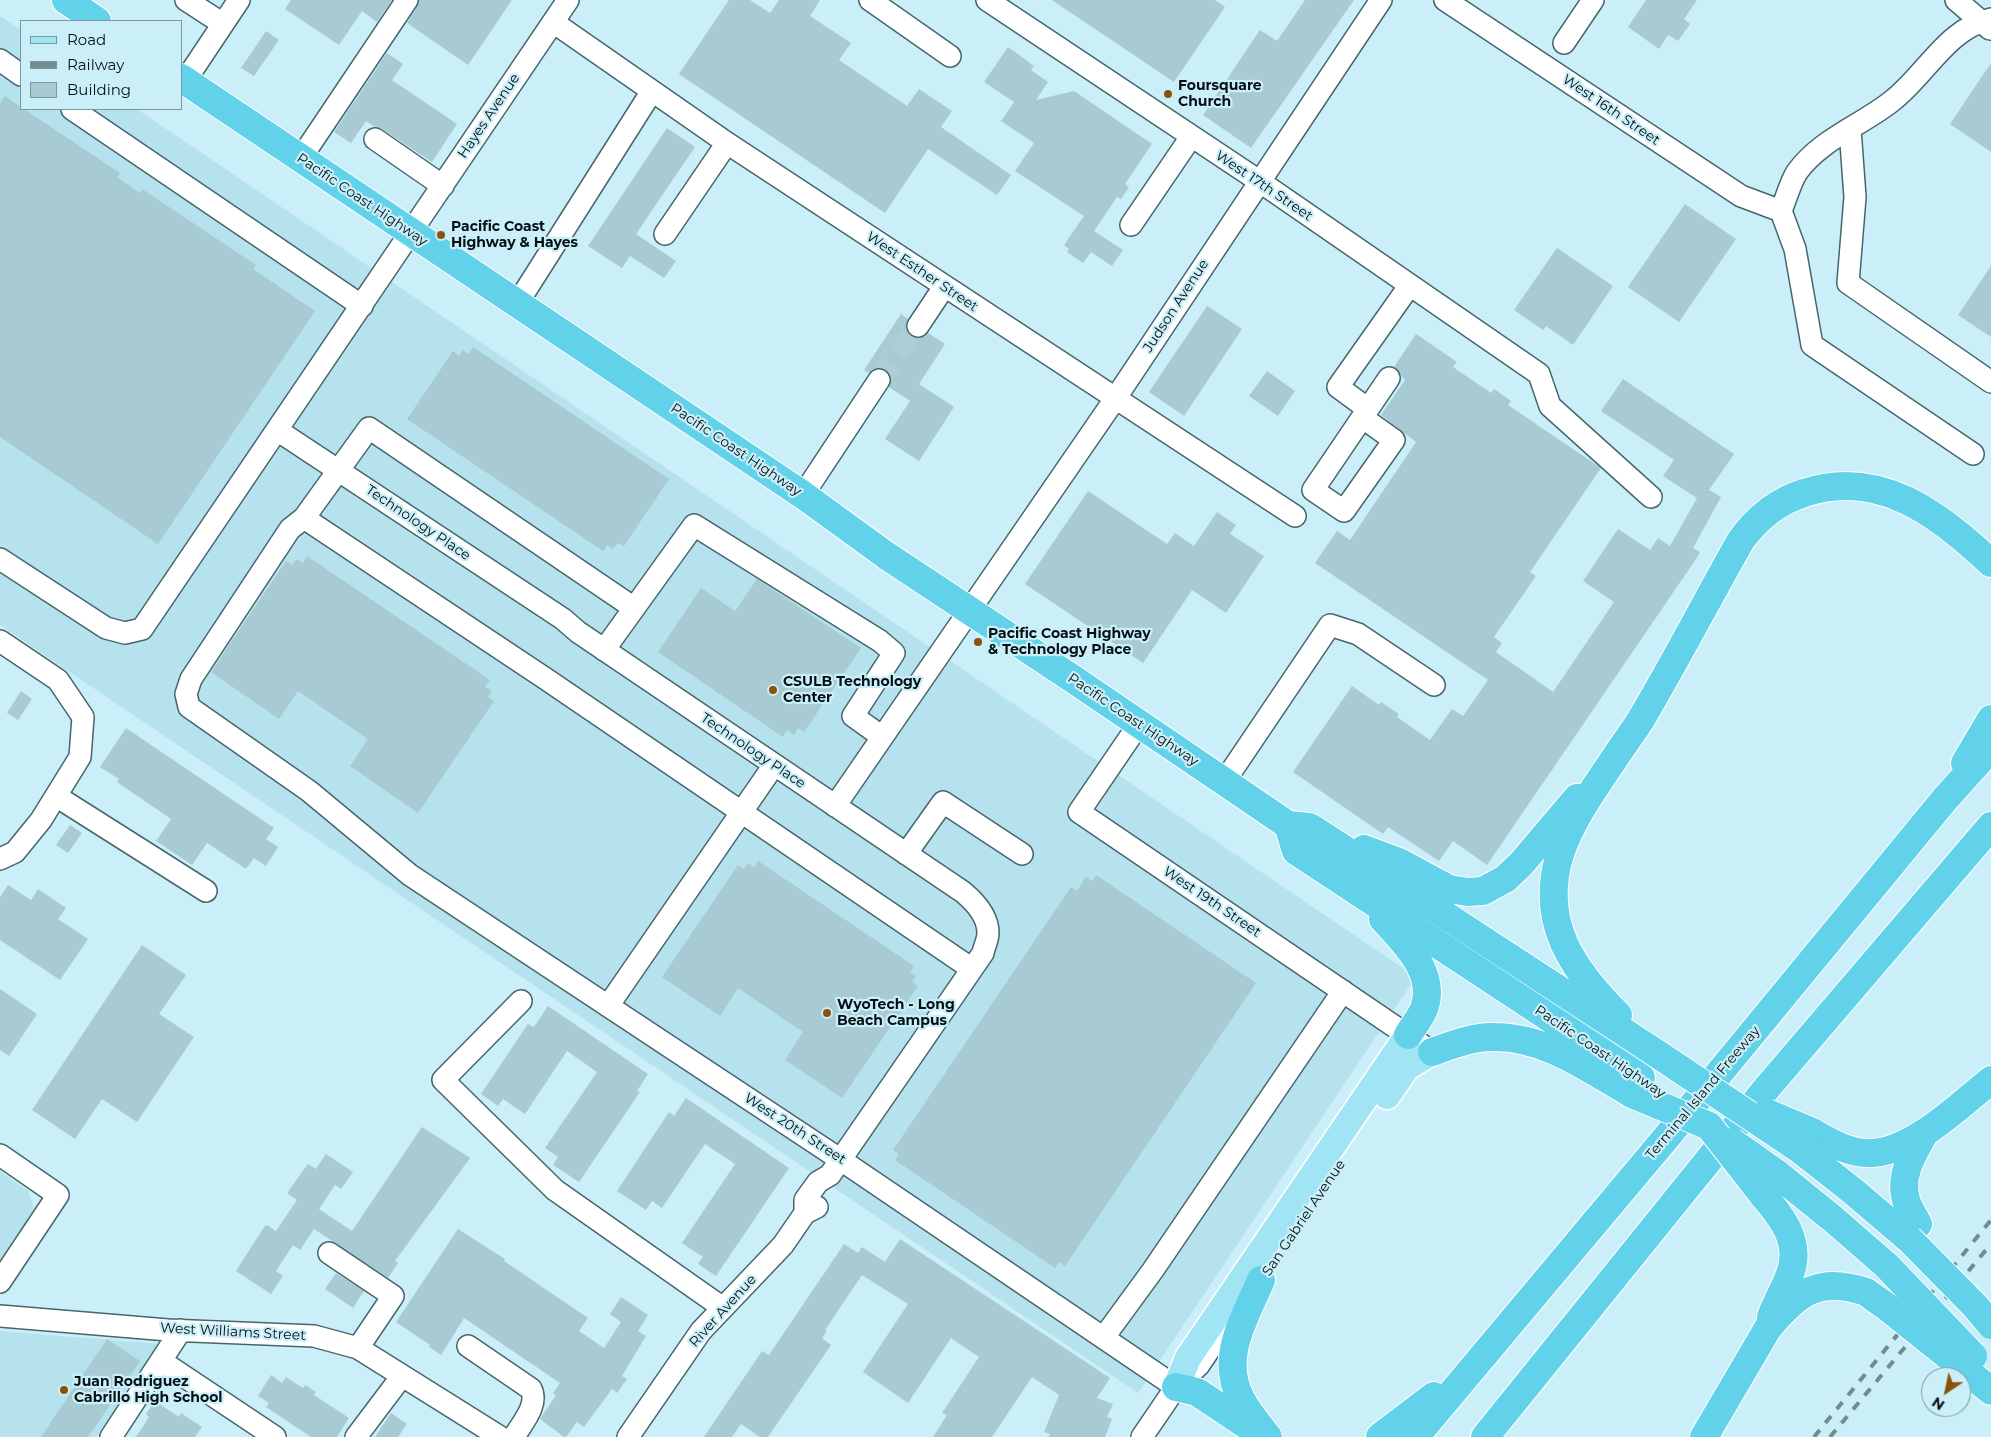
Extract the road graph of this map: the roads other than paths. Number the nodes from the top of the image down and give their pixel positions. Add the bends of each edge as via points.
1 (186, 0) edge
2 (239, 0) edge
3 (407, 0) edge
4 (568, 0) edge
5 (870, 0) edge
6 (987, 0) edge
7 (1381, 0) edge
8 (1445, 0) edge
9 (1593, 0) edge
10 (1956, 0) edge
11 (73, 2) edge
12 (96, 20) edge
13 (553, 22) junction
14 (1987, 23) edge
15 (223, 24) junction
16 (1564, 44) dead end
17 (950, 56) dead end
18 (0, 60) edge
19 (20, 73) edge
20 (183, 79) edge
21 (652, 91) junction
22 (73, 110) edge
23 (1850, 129) junction
24 (1191, 136) junction
25 (375, 139) dead end
26 (727, 143) junction
27 (301, 158) junction
28 (1259, 182) junction
29 (443, 186) junction
30 (1782, 211) junction
31 (1131, 225) dead end
32 (411, 233) junction
33 (665, 234) dead end
34 (1410, 285) junction
35 (944, 287) junction
36 (517, 304) junction
37 (362, 306) junction
38 (918, 326) tunnel mouth
39 (1389, 378) dead end
40 (879, 380) tunnel mouth
41 (1991, 382) edge
42 (1115, 399) junction
43 (277, 430) junction
44 (1973, 454) dead end
45 (338, 469) junction
46 (803, 495) junction
47 (1651, 496) dead end
48 (1928, 512) junction
49 (1295, 516) dead end
50 (304, 518) junction
51 (1991, 538) edge
52 (0, 559) edge
53 (1991, 563) edge
54 (634, 608) junction
55 (969, 611) junction
56 (0, 641) edge
57 (604, 650) junction
58 (1434, 685) dead end
59 (1991, 719) edge
60 (1139, 724) junction
61 (882, 736) junction
62 (1991, 748) edge
63 (1613, 760) junction
64 (774, 765) junction
65 (1224, 782) junction
66 (56, 796) junction
67 (1945, 799) junction
68 (835, 806) junction
69 (741, 813) junction
70 (1288, 825) junction
71 (1991, 826) edge
72 (1316, 831) junction
73 (1991, 844) edge
74 (906, 854) junction
75 (1022, 854) dead end
76 (0, 859) edge
77 (1950, 875) junction
78 (206, 891) dead end
79 (1356, 891) junction
80 (972, 969) junction
81 (1343, 991) junction
82 (521, 1001) dead end
83 (608, 1006) junction
84 (1408, 1035) junction
85 (1432, 1052) junction
86 (1659, 1055) junction
87 (1991, 1080) edge
88 (1636, 1086) junction
89 (1924, 1134) junction
90 (1805, 1140) junction
91 (0, 1155) edge
92 (836, 1167) junction
93 (1769, 1184) junction
94 (1914, 1232) junction
95 (329, 1253) dead end
96 (1261, 1280) junction
97 (0, 1282) edge
98 (723, 1308) junction
99 (0, 1316) edge
100 (1983, 1316) edge
101 (1768, 1328) junction
102 (181, 1330) junction
103 (1104, 1337) junction
104 (468, 1346) dead end
105 (358, 1348) junction
106 (161, 1361) junction
107 (1967, 1362) junction
108 (1470, 1371) junction
109 (402, 1376) junction
110 (1991, 1378) edge
111 (1176, 1387) junction
112 (1991, 1391) edge
113 (1490, 1432) edge
114 (111, 1437) edge
115 (276, 1437) edge
116 (356, 1437) edge
117 (500, 1437) edge
118 (514, 1437) edge
119 (628, 1437) edge
120 (1142, 1437) edge
121 (1235, 1437) edge
122 (1266, 1437) edge
123 (1380, 1437) edge
124 (1415, 1437) edge
125 (1704, 1437) edge

1 - 15 street
2 - 15 street
3 - 27 street
4 - 13 street, Hayes Avenue
5 - 17 street
6 - 24 street, West 17th Street
7 - 28 street, Judson Avenue
8 - 30 street, West 16th Street via 1741,196
9 - 16 street
10 - 14 street
11 - 12 highway
13 - 21 street, West Esther Street
13 - 29 street, Hayes Avenue
14 - 23 street via 1951,40 1893,100
15 - 20 street
18 - 19 street
20 - 27 highway, Pacific Coast Highway
21 - 26 street, West Esther Street
21 - 36 street
22 - 37 street
23 - 30 street via 1822,147 1797,173
23 - 41 street via 1855,197 1848,284
24 - 28 street, West 17th Street
24 - 31 street
25 - 29 street
26 - 33 street
26 - 35 street, West Esther Street
27 - 32 highway, Pacific Coast Highway
28 - 34 street, West 17th Street
28 - 42 street, Judson Avenue
29 - 32 street, Hayes Avenue
30 - 44 street via 1795,249 1812,345
32 - 36 highway, Pacific Coast Highway
32 - 37 street, Hayes Avenue
34 - 39 street via 1338,388 1366,413
34 - 47 street, West 17th Street via 1539,374 1550,406
35 - 38 street
35 - 42 street, West Esther Street
36 - 46 highway, Pacific Coast Highway
37 - 43 street, Hayes Avenue
40 - 46 street
42 - 49 street, West Esther Street
42 - 55 street, Judson Avenue
43 - 45 street, Technology Place
43 - 52 street, Hayes Avenue via 142,629 125,634 106,628
45 - 50 street, West 20th Street
45 - 54 street, West 20th Street via 369,428
45 - 57 street, Technology Place
46 - 55 highway, Pacific Coast Highway
48 - 51 highway
48 - 53 highway
48 - 63 highway via 1882,490 1864,486 1826,486 1780,502 1741,540 1639,723
50 - 69 street
50 - 83 street, West 20th Street via 290,529 191,679 186,694 189,707 309,791 410,875
54 - 57 street
54 - 61 street via 694,525 880,641 894,653 853,716
55 - 60 highway, Pacific Coast Highway
55 - 61 street, Judson Avenue
56 - 66 street via 58,680 83,717 80,757
57 - 64 street, Technology Place
58 - 65 street via 1358,634 1330,625
59 - 67 highway
60 - 65 highway, Pacific Coast Highway
60 - 81 street, West 19th Street via 1079,812
61 - 68 street, Judson Avenue
62 - 67 highway, Terminal Island Freeway
63 - 72 highway via 1565,810 1521,864 1505,879 1483,891 1449,888 1399,862
63 - 86 highway via 1578,816 1560,853 1554,890 1556,911 1560,934 1578,972
64 - 68 street, Technology Place
64 - 69 street
65 - 70 highway, Pacific Coast Highway
66 - 76 street via 15,852
66 - 78 street
67 - 108 highway, Terminal Island Freeway
68 - 74 street, Technology Place
69 - 80 street
69 - 83 street
70 - 72 highway, Pacific Coast Highway
70 - 79 highway, Pacific Coast Highway via 1296,851
71 - 77 highway
72 - 86 highway, Pacific Coast Highway
73 - 77 highway
74 - 75 street via 943,802
74 - 80 street, Technology Place via 963,892 986,920 988,934 983,954
77 - 113 highway via 1766,1089
79 - 84 highway via 1412,952 1424,974 1426,1003
79 - 88 highway, Pacific Coast Highway
80 - 92 street, Technology Place
81 - 84 street, West 19th Street
81 - 103 street
82 - 98 street via 442,1080 555,1190
83 - 92 street, West 20th Street
84 - 85 street, West 19th Street
84 - 111 main road, San Gabriel Avenue via 1188,1358
85 - 88 highway via 1494,1036 1527,1040
85 - 96 main road, San Gabriel Avenue via 1407,1067
86 - 90 highway, Pacific Coast Highway, bridge via 1719,1096
87 - 89 highway
88 - 93 highway, Pacific Coast Highway, bridge via 1709,1126
89 - 90 highway via 1880,1152 1865,1153 1832,1143
89 - 94 highway via 1904,1181
90 - 94 highway, Pacific Coast Highway via 1854,1192
91 - 97 street via 58,1195
92 - 98 street, River Avenue via 830,1189 817,1207 806,1213 784,1245
92 - 103 street, West 20th Street
93 - 101 highway via 1789,1231 1794,1260
93 - 107 highway, Pacific Coast Highway, bridge via 1833,1219 1887,1266
94 - 100 highway, Pacific Coast Highway, bridge
95 - 105 street via 393,1296
96 - 111 street, San Gabriel Avenue via 1199,1365
96 - 122 highway via 1237,1334 1232,1363 1241,1400
98 - 119 street, River Avenue via 701,1331
99 - 102 street, West Williams Street
101 - 107 highway, bridge via 1806,1292 1833,1284 1847,1286 1866,1292
101 - 125 highway
102 - 105 street, West Williams Street via 314,1336
102 - 106 street
103 - 111 street, West 20th Street
104 - 118 street via 531,1389 534,1402
105 - 109 street, West Williams Street
106 - 114 street
106 - 115 street
107 - 110 highway, Pacific Coast Highway
107 - 112 highway
108 - 123 highway
108 - 124 highway, Terminal Island Freeway
109 - 116 street
109 - 117 street, West Williams Street
111 - 120 street, San Gabriel Avenue
111 - 121 highway via 1188,1403
111 - 122 highway via 1197,1392

